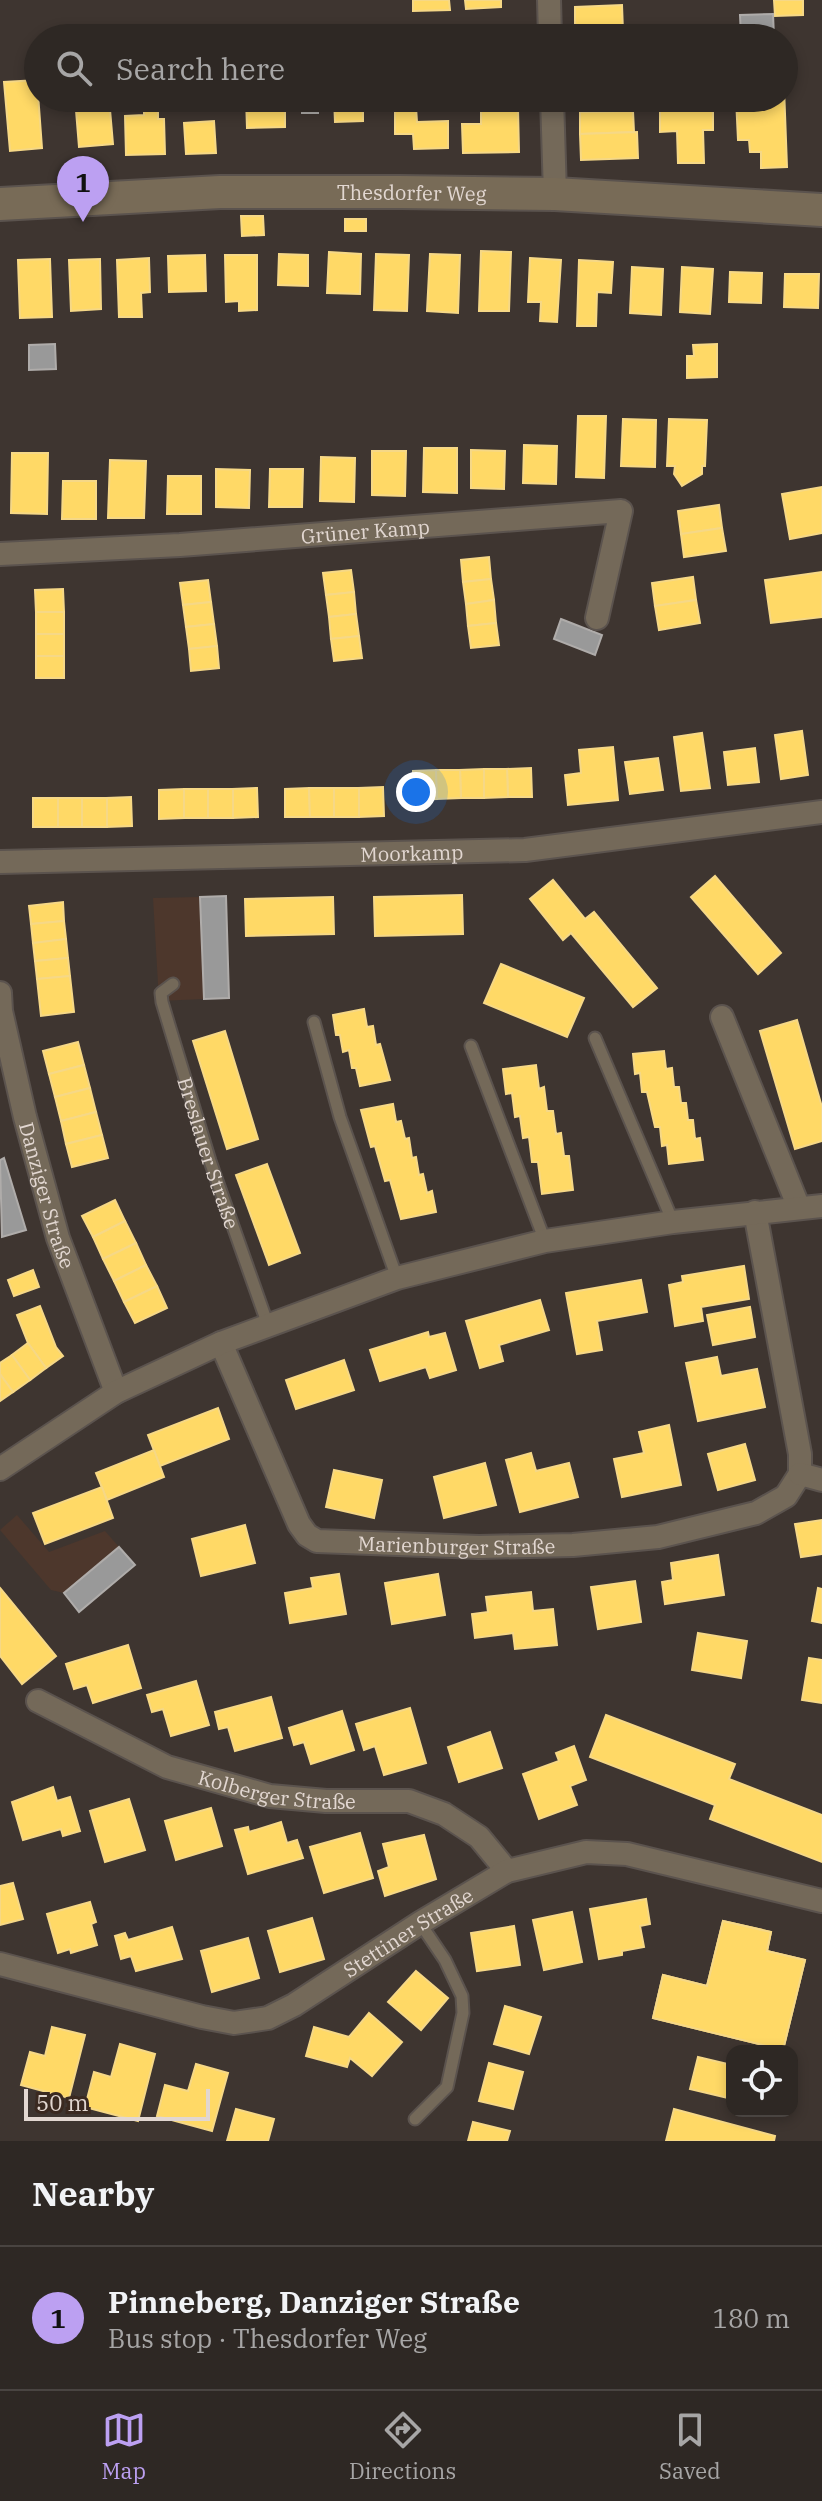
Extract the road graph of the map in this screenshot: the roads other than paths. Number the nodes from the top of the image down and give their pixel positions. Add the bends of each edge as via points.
1 (549, 0) edge
2 (550, 24) edge
3 (552, 112) edge
4 (555, 194) junction
5 (0, 204) edge
6 (822, 210) edge
7 (0, 554) edge
8 (597, 618) dead end
9 (822, 812) edge
10 (0, 862) edge
11 (173, 984) dead end
12 (0, 993) edge
13 (722, 1017) dead end
14 (314, 1022) dead end
15 (595, 1038) dead end
16 (471, 1046) dead end
17 (822, 1206) edge
18 (799, 1208) junction
19 (755, 1212) junction
20 (673, 1222) junction
21 (545, 1241) junction
22 (397, 1278) junction
23 (268, 1325) junction
24 (221, 1343) junction
25 (116, 1392) junction
26 (0, 1469) edge
27 (800, 1474) junction
28 (822, 1480) edge
29 (38, 1701) dead end
30 (507, 1871) junction
31 (822, 1901) edge
32 (420, 1923) junction
33 (0, 1964) edge
34 (415, 2119) dead end

1 - 2 street
3 - 4 street
4 - 5 street, Thesdorfer Weg via 220,192
4 - 6 street, Thesdorfer Weg
7 - 8 street, Grüner Kamp via 621,511
9 - 10 street, Moorkamp via 525,850
11 - 23 lane, Breslauer Straße via 161,993 162,1002
12 - 25 street, Danziger Straße via 58,1238
13 - 18 street
14 - 22 lane via 340,1117
15 - 20 lane
16 - 21 lane
17 - 18 street
18 - 19 street
19 - 20 street
19 - 27 street
20 - 21 street
21 - 22 street
22 - 23 street
23 - 24 street
24 - 25 street
24 - 27 street, Marienburger Straße via 299,1524 317,1541 479,1547 658,1537 756,1513 786,1496
25 - 26 street
27 - 28 street
29 - 30 street, Kolberger Straße via 167,1767 270,1796 409,1801 444,1814 479,1837
30 - 31 street, Stettiner Straße via 586,1852 627,1854
30 - 32 street, Stettiner Straße
32 - 33 street, Stettiner Straße via 294,2005 268,2018 234,2023
32 - 34 lane via 451,1972 463,2013 447,2087

